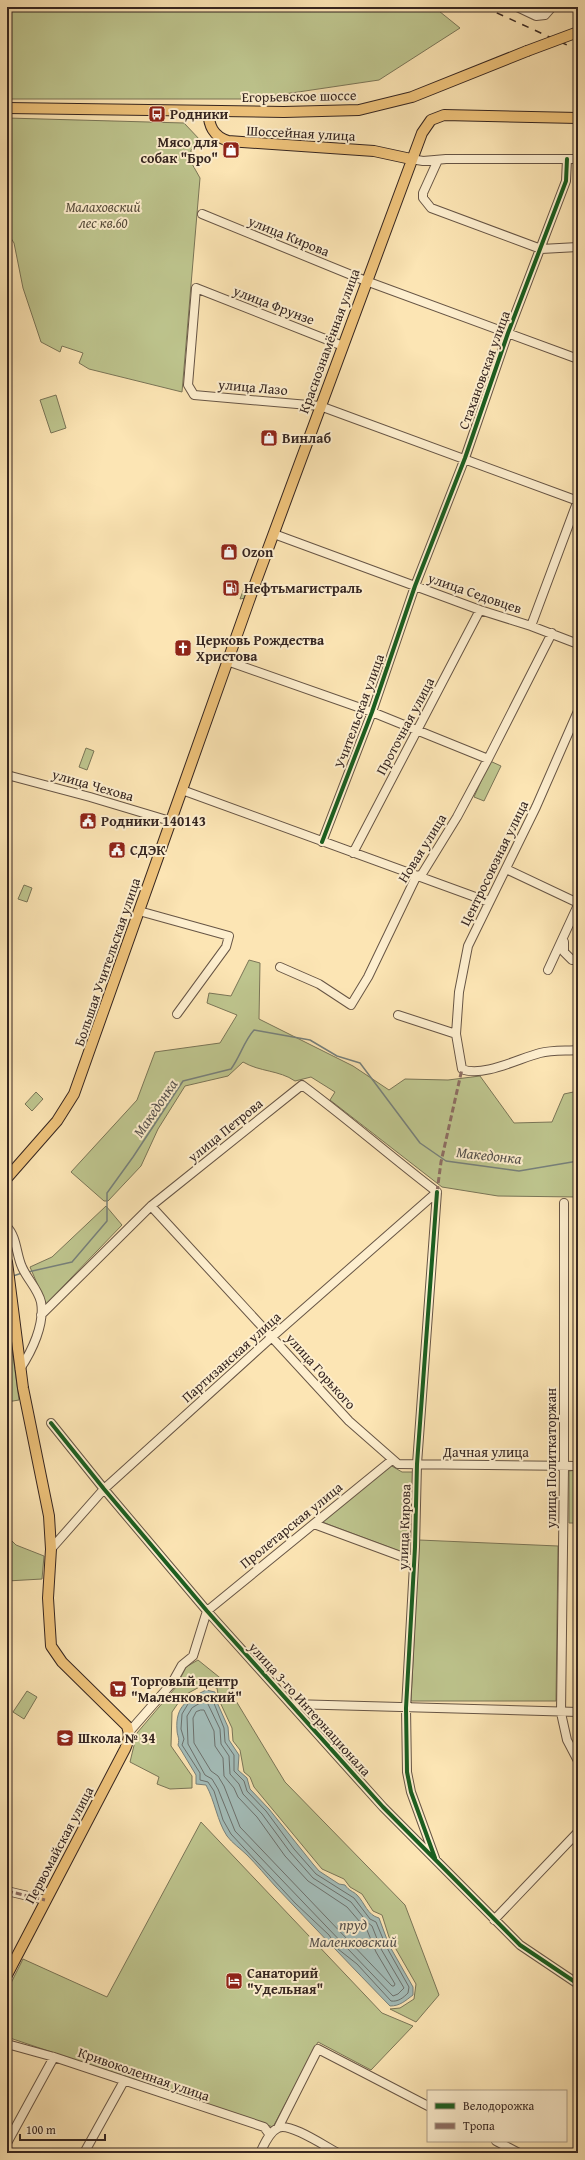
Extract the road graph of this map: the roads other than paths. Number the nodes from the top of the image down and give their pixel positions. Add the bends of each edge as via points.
1 (517, 7) edge
2 (552, 7) edge
3 (578, 32) edge
4 (7, 108) edge
5 (208, 111) junction
6 (578, 118) edge
7 (411, 159) junction
8 (567, 159) junction
9 (578, 159) edge
10 (438, 160) junction
11 (202, 214) dead end
12 (578, 247) edge
13 (540, 249) junction
14 (366, 281) junction
15 (508, 333) junction
16 (343, 346) junction
17 (578, 358) edge
18 (188, 385) joint
19 (320, 406) junction
20 (465, 458) junction
21 (578, 500) edge
22 (274, 534) junction
23 (415, 586) junction
24 (480, 610) junction
25 (531, 626) junction
26 (552, 633) junction
27 (578, 644) edge
28 (227, 661) junction
29 (578, 711) edge
30 (372, 712) junction
31 (415, 729) junction
32 (488, 759) junction
33 (7, 775) edge
34 (182, 790) junction
35 (170, 821) junction
36 (322, 842) junction
37 (353, 853) junction
38 (506, 869) junction
39 (416, 877) junction
40 (489, 902) junction
41 (578, 904) edge
42 (139, 911) junction
43 (564, 939) junction
44 (578, 960) edge
45 (280, 966) dead end
46 (548, 970) dead end
47 (177, 1014) dead end
48 (398, 1015) dead end
49 (456, 1034) junction
50 (578, 1050) edge
51 (7, 1178) edge
52 (437, 1192) junction
53 (564, 1203) dead end
54 (151, 1206) junction
55 (7, 1227) edge
56 (7, 1262) edge
57 (41, 1315) junction
58 (273, 1336) junction
59 (20, 1369) junction
60 (51, 1423) dead end
61 (392, 1460) junction
62 (417, 1464) junction
63 (564, 1466) junction
64 (578, 1466) edge
65 (104, 1489) junction
66 (314, 1524) junction
67 (51, 1549) junction
68 (414, 1561) junction
69 (207, 1611) junction
70 (291, 1704) junction
71 (406, 1708) junction
72 (578, 1712) edge
73 (561, 1713) junction
74 (129, 1732) junction
75 (578, 1761) edge
76 (578, 1832) edge
77 (435, 1859) junction
78 (7, 1891) edge
79 (46, 1900) junction
80 (494, 1920) junction
81 (7, 1975) edge
82 (578, 1984) edge
83 (7, 2044) edge
84 (54, 2057) junction
85 (124, 2081) junction
86 (427, 2105) edge
87 (278, 2128) junction
88 (270, 2134) junction
89 (498, 2142) edge
90 (7, 2144) edge
91 (84, 2153) edge
92 (260, 2153) edge
93 (338, 2153) edge
94 (519, 2153) edge

1 - 2 street via 536,16 545,15
3 - 5 main road, Егорьевское шоссе, bridge via 429,91 370,108 316,112
4 - 5 main road, Егорьевское шоссе
5 - 7 main road, Шоссейная улица via 211,129 228,141 383,152
6 - 7 main road, Краснознамённая улица via 439,116 431,120 425,128
7 - 10 street
7 - 14 main road, Краснознамённая улица
8 - 9 street
8 - 10 street
8 - 13 street, Стахановская улица via 566,181
10 - 13 street via 423,192 425,203 431,208
11 - 14 street, улица Кирова
12 - 13 street
13 - 15 street, Стахановская улица
14 - 15 street, улица Кирова
14 - 16 main road, Краснознамённая улица
15 - 17 street, улица Кирова
15 - 20 street, Стахановская улица
16 - 18 street, улица Фрунзе via 196,288
16 - 19 main road, Краснознамённая улица
18 - 19 street, улица Лазо via 194,395
19 - 20 street
19 - 22 main road, Краснознамённая улица
20 - 21 street
20 - 23 street, Стахановская улица
21 - 25 street
22 - 23 street, улица Седовцев
22 - 28 main road, Большая Учительская улица
23 - 24 street, улица Седовцев
23 - 30 street, Учительская улица
24 - 25 street, улица Седовцев
24 - 31 street, Проточная улица
25 - 26 street, улица Седовцев
26 - 27 street, улица Седовцев
26 - 32 street, Новая улица
28 - 30 street
28 - 34 main road, Большая Учительская улица
29 - 38 street, Центросоюзная улица
30 - 31 street
30 - 36 street, Учительская улица
31 - 32 street
31 - 37 street, Проточная улица
32 - 39 street, Новая улица via 438,849 422,874
33 - 35 street, улица Чехова
34 - 35 main road, Большая Учительская улица
34 - 36 street
35 - 42 main road, Большая Учительская улица
36 - 37 street
37 - 39 street
38 - 40 street, Центросоюзная улица
38 - 41 street
39 - 40 street
39 - 45 street, Новая улица via 368,977 351,1005 319,984
40 - 49 street, Центросоюзная улица via 468,946 459,992
41 - 43 street
42 - 47 street via 229,936 226,947
42 - 51 main road, Большая Учительская улица via 74,1094 57,1121
43 - 44 street via 564,952 572,960
43 - 46 street
48 - 49 street
49 - 50 street, Центросоюзная улица via 462,1069 469,1072 542,1053
52 - 54 street, улица Петрова via 302,1085
52 - 58 street, Партизанская улица
52 - 62 street, улица Кирова
53 - 63 street, улица Политкаторжан
54 - 57 street, улица Петрова
54 - 58 street, улица Горького
55 - 57 street via 21,1266 41,1302
56 - 59 main road
57 - 59 street via 35,1341
58 - 61 street, улица Горького via 349,1421
58 - 65 street, Партизанская улица
59 - 67 main road via 49,1516
60 - 65 street, улица 3-го Интернационала
61 - 62 street via 398,1464
61 - 66 street, Пролетарская улица
62 - 63 street, Дачная улица
62 - 68 street, улица Кирова
63 - 64 street, Дачная улица
63 - 73 street, улица Политкаторжан
65 - 67 street, Партизанская улица
65 - 69 street, улица 3-го Интернационала
66 - 68 street
66 - 69 street, Пролетарская улица
67 - 74 main road via 48,1605 51,1646 62,1662 127,1726
68 - 71 street, улица Кирова
69 - 70 street, улица 3-го Интернационала
69 - 74 street via 194,1656 182,1664 172,1683
70 - 71 street
70 - 77 street, улица 3-го Интернационала via 383,1807
71 - 73 street
71 - 77 street, улица Кирова via 411,1792
72 - 73 street
73 - 75 street, улица Политкаторжан via 567,1740
74 - 79 main road, Первомайская улица via 129,1740
76 - 80 street
77 - 80 street, улица 3-го Интернационала
78 - 79 street
79 - 81 main road, Первомайская улица
80 - 82 street, улица 3-го Интернационала via 520,1945
83 - 84 street, Кривоколенная улица
84 - 85 street, Кривоколенная улица
84 - 90 street
85 - 88 street, Кривоколенная улица via 264,2127
85 - 91 street
86 - 87 street via 318,2049
87 - 88 street
87 - 93 street via 288,2127
88 - 92 street
89 - 94 street

